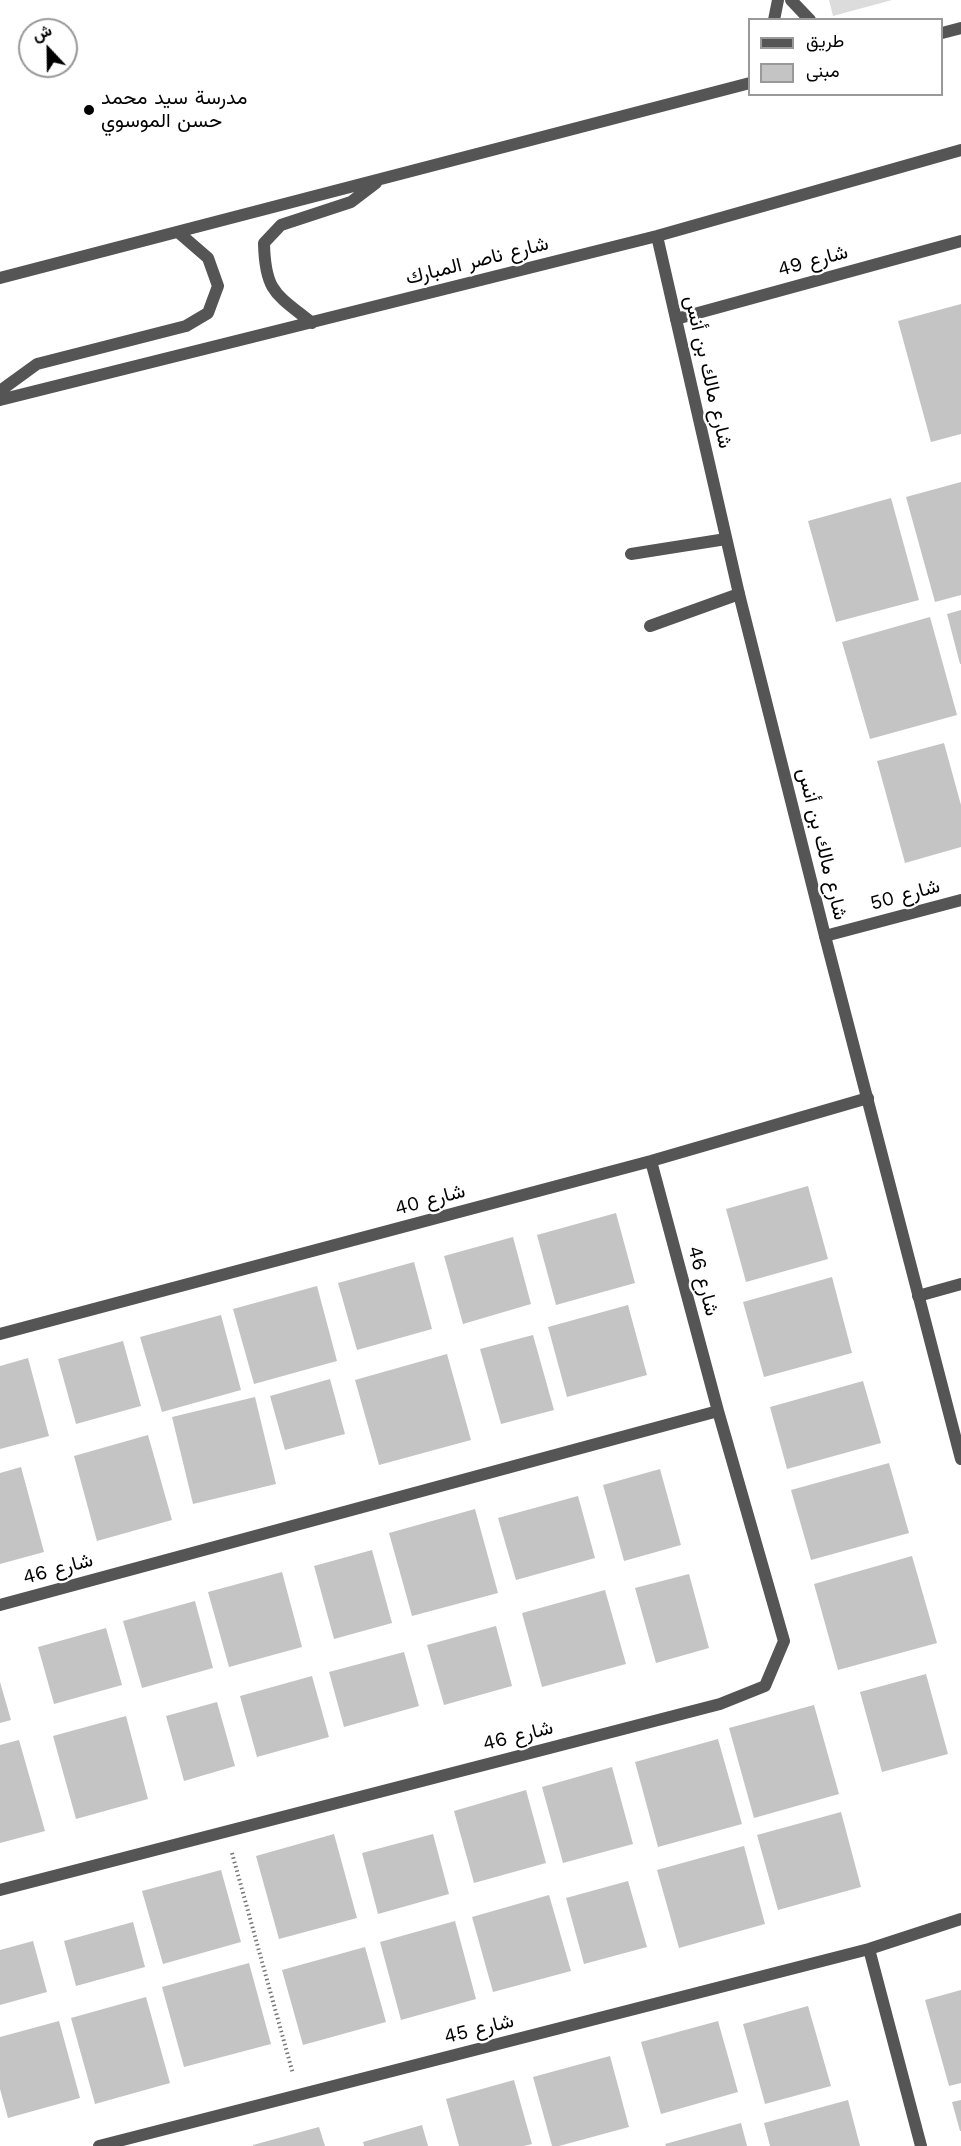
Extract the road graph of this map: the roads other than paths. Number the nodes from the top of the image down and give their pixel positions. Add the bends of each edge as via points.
1 (778, 0) edge
2 (791, 0) edge
3 (774, 18) edge
4 (808, 18) edge
5 (961, 28) edge
6 (943, 33) edge
7 (747, 81) edge
8 (961, 150) edge
9 (382, 179) junction
10 (178, 232) junction
11 (657, 236) junction
12 (961, 241) edge
13 (0, 278) edge
14 (676, 319) junction
15 (312, 323) junction
16 (0, 391) edge
17 (0, 400) edge
18 (726, 538) junction
19 (631, 554) dead end
20 (739, 594) junction
21 (650, 626) dead end
22 (961, 900) edge
23 (825, 936) junction
24 (868, 1098) junction
25 (651, 1161) junction
26 (961, 1284) edge
27 (918, 1296) junction
28 (0, 1334) edge
29 (718, 1411) junction
30 (961, 1459) edge
31 (0, 1605) edge
32 (0, 1890) edge
33 (961, 1919) edge
34 (869, 1949) junction
35 (99, 2146) edge
36 (921, 2146) edge

1 - 3 street
2 - 4 street
5 - 6 street
7 - 9 street
8 - 11 street, شارع ناصر المبارك
9 - 10 street
9 - 15 street via 351,202 281,225 264,243 264,267 274,292
10 - 13 street
10 - 16 street via 208,258 218,286 208,313 186,326 37,364
11 - 14 street, شارع مالك بن أنس
11 - 15 street, شارع ناصر المبارك
12 - 14 street, شارع 49
14 - 18 street, شارع مالك بن أنس
15 - 17 street, شارع ناصر المبارك
18 - 19 street
18 - 20 street, شارع مالك بن أنس
20 - 21 street
20 - 23 street, شارع مالك بن أنس
22 - 23 street, شارع 50
23 - 24 street, شارع مالك بن أنس
24 - 25 street, شارع 40
24 - 27 street, شارع مالك بن أنس
25 - 28 street, شارع 40
25 - 29 street, شارع 46
26 - 27 street
27 - 30 street, شارع مالك بن أنس
29 - 31 street, شارع 46
29 - 32 street, شارع 46 via 784,1641 765,1686 720,1704
33 - 34 street, شارع 45
34 - 35 street, شارع 45
34 - 36 street

